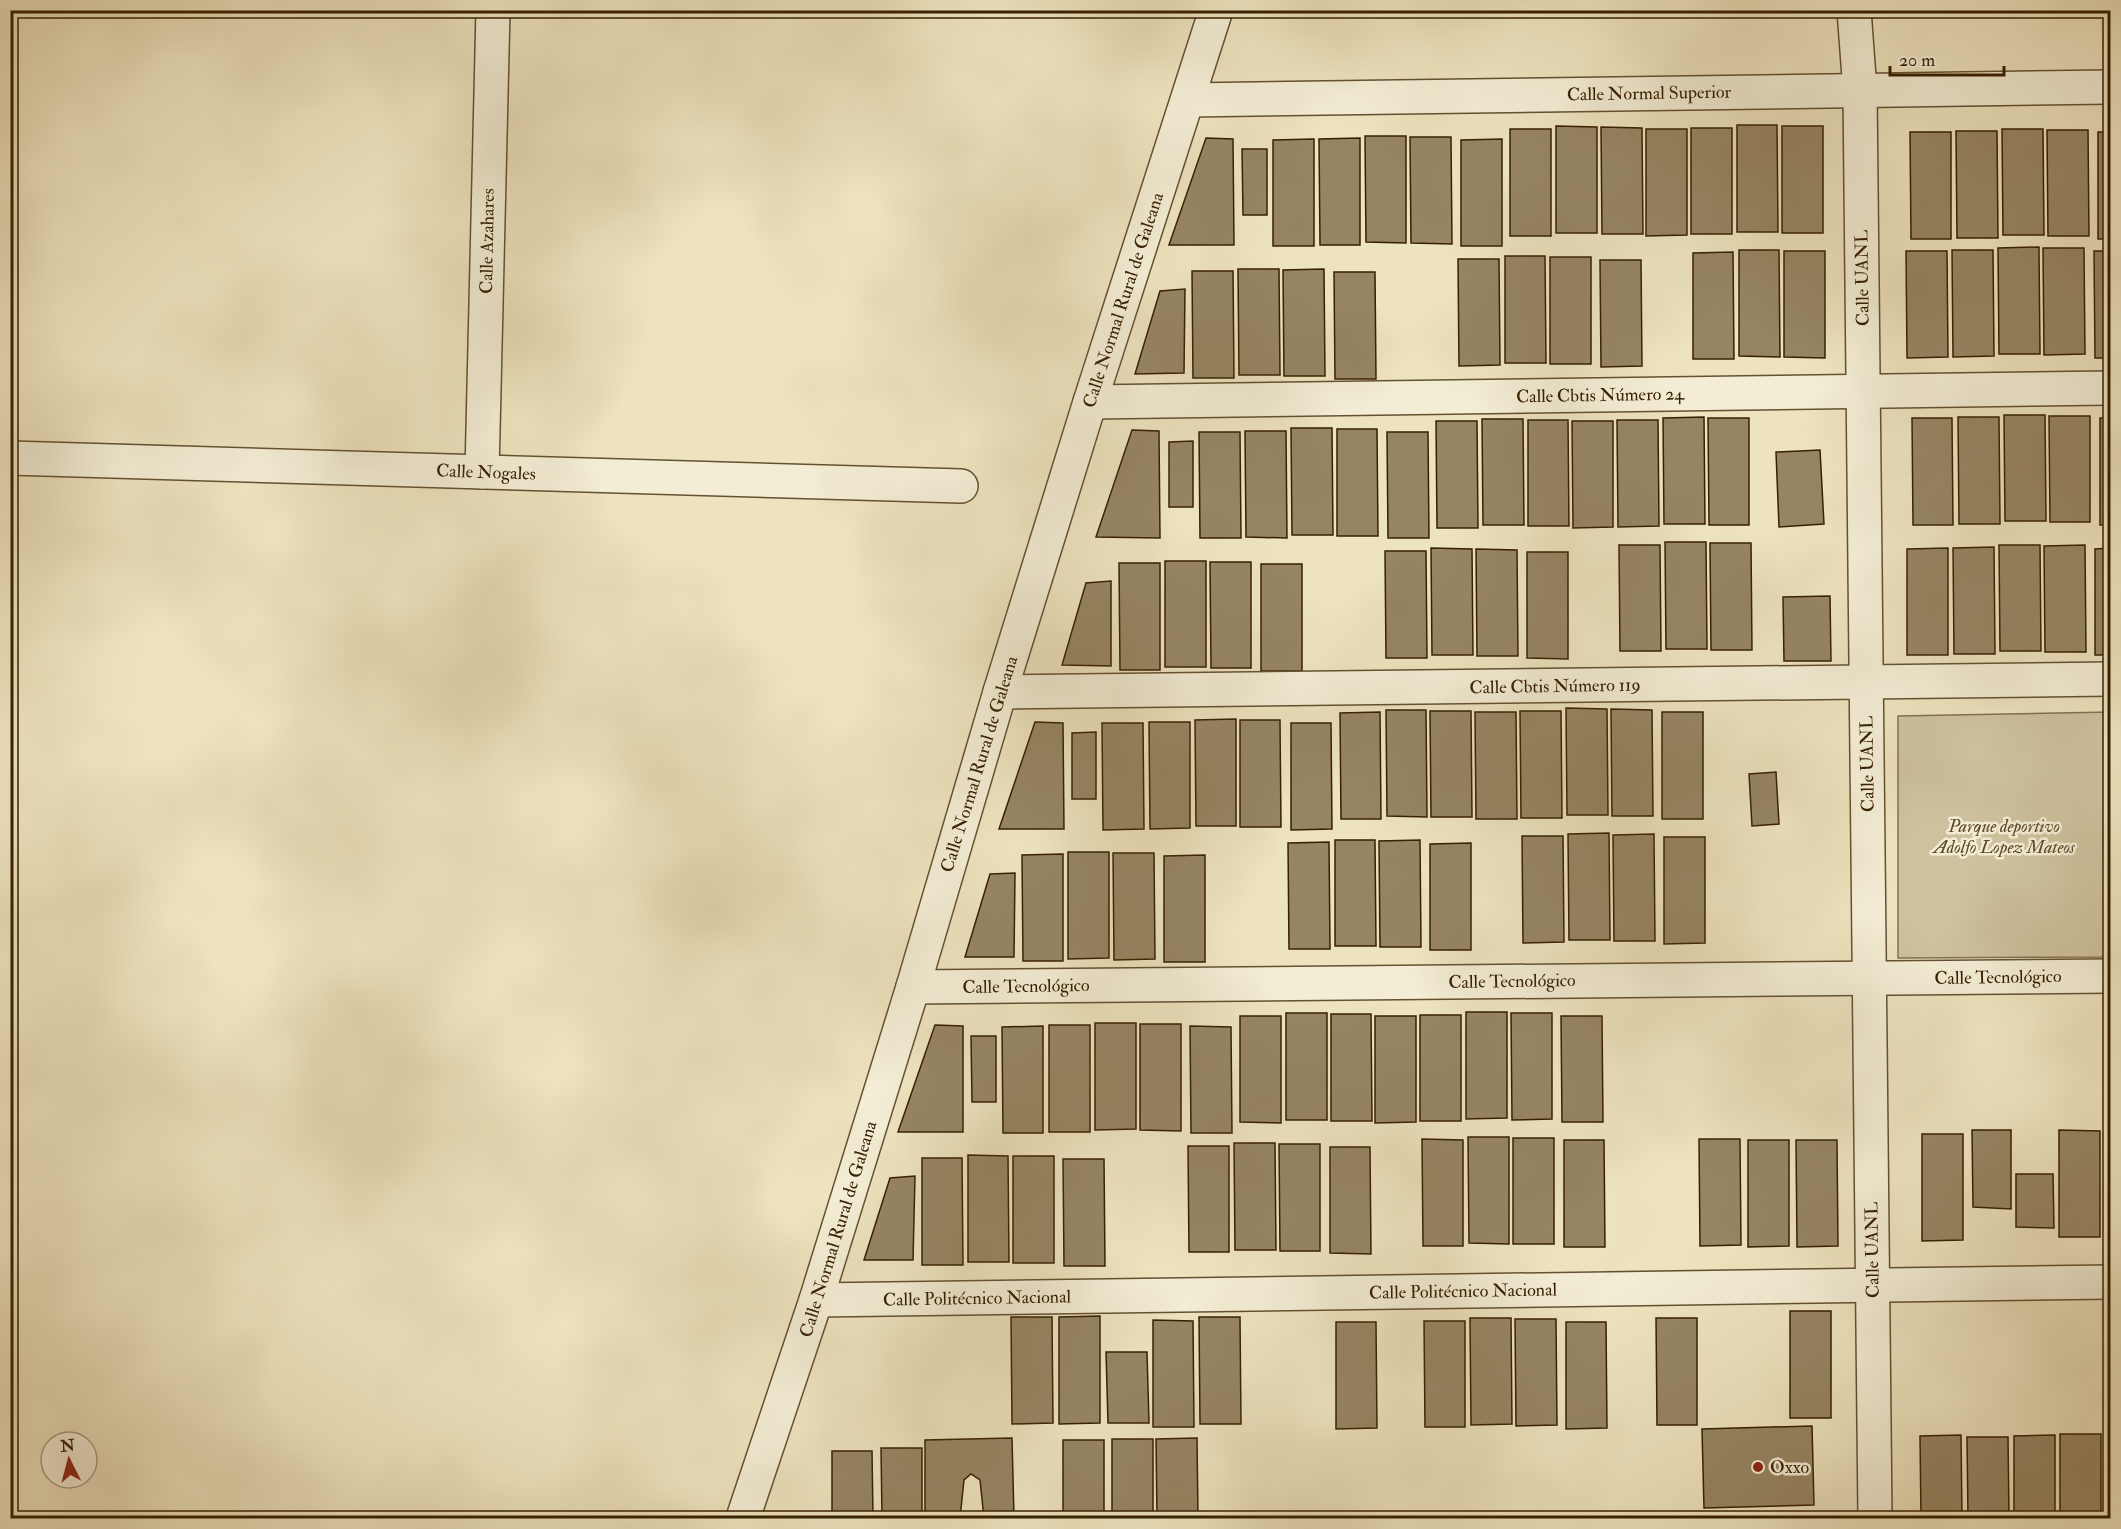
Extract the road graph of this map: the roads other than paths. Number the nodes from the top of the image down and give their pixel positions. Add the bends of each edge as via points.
1 (493, 10) edge
2 (1216, 10) edge
3 (1854, 10) edge
4 (2110, 87) edge
5 (1860, 91) junction
6 (1188, 100) junction
7 (2110, 388) edge
8 (1863, 392) junction
9 (1090, 402) junction
10 (10, 458) edge
11 (482, 472) junction
12 (962, 486) dead end
13 (2110, 679) edge
14 (1866, 682) junction
15 (1000, 692) junction
16 (2110, 976) edge
17 (1869, 978) junction
18 (914, 987) junction
19 (2110, 1282) edge
20 (1872, 1286) junction
21 (816, 1300) junction
22 (743, 1518) edge
23 (1875, 1518) edge

1 - 11 street, Calle Azahares
2 - 6 street, Calle Normal Rural de Galeana
3 - 5 street, Calle UANL
4 - 5 street, Calle Normal Superior
5 - 6 street, Calle Normal Superior
5 - 8 street, Calle UANL
6 - 9 street, Calle Normal Rural de Galeana
7 - 8 street, Calle Cbtis Número 24
8 - 9 street, Calle Cbtis Número 24
8 - 14 street, Calle UANL
9 - 15 street, Calle Normal Rural de Galeana
10 - 11 street, Calle Nogales
11 - 12 street, Calle Nogales
13 - 14 street, Calle Cbtis Número 119
14 - 15 street, Calle Cbtis Número 119
14 - 17 street, Calle UANL
15 - 18 street, Calle Normal Rural de Galeana
16 - 17 street, Calle Tecnológico
17 - 18 street, Calle Tecnológico
17 - 20 street, Calle UANL
18 - 21 street, Calle Normal Rural de Galeana
19 - 20 street, Calle Politécnico Nacional
20 - 21 street, Calle Politécnico Nacional
20 - 23 street, Calle UANL
21 - 22 street, Calle Normal Rural de Galeana

